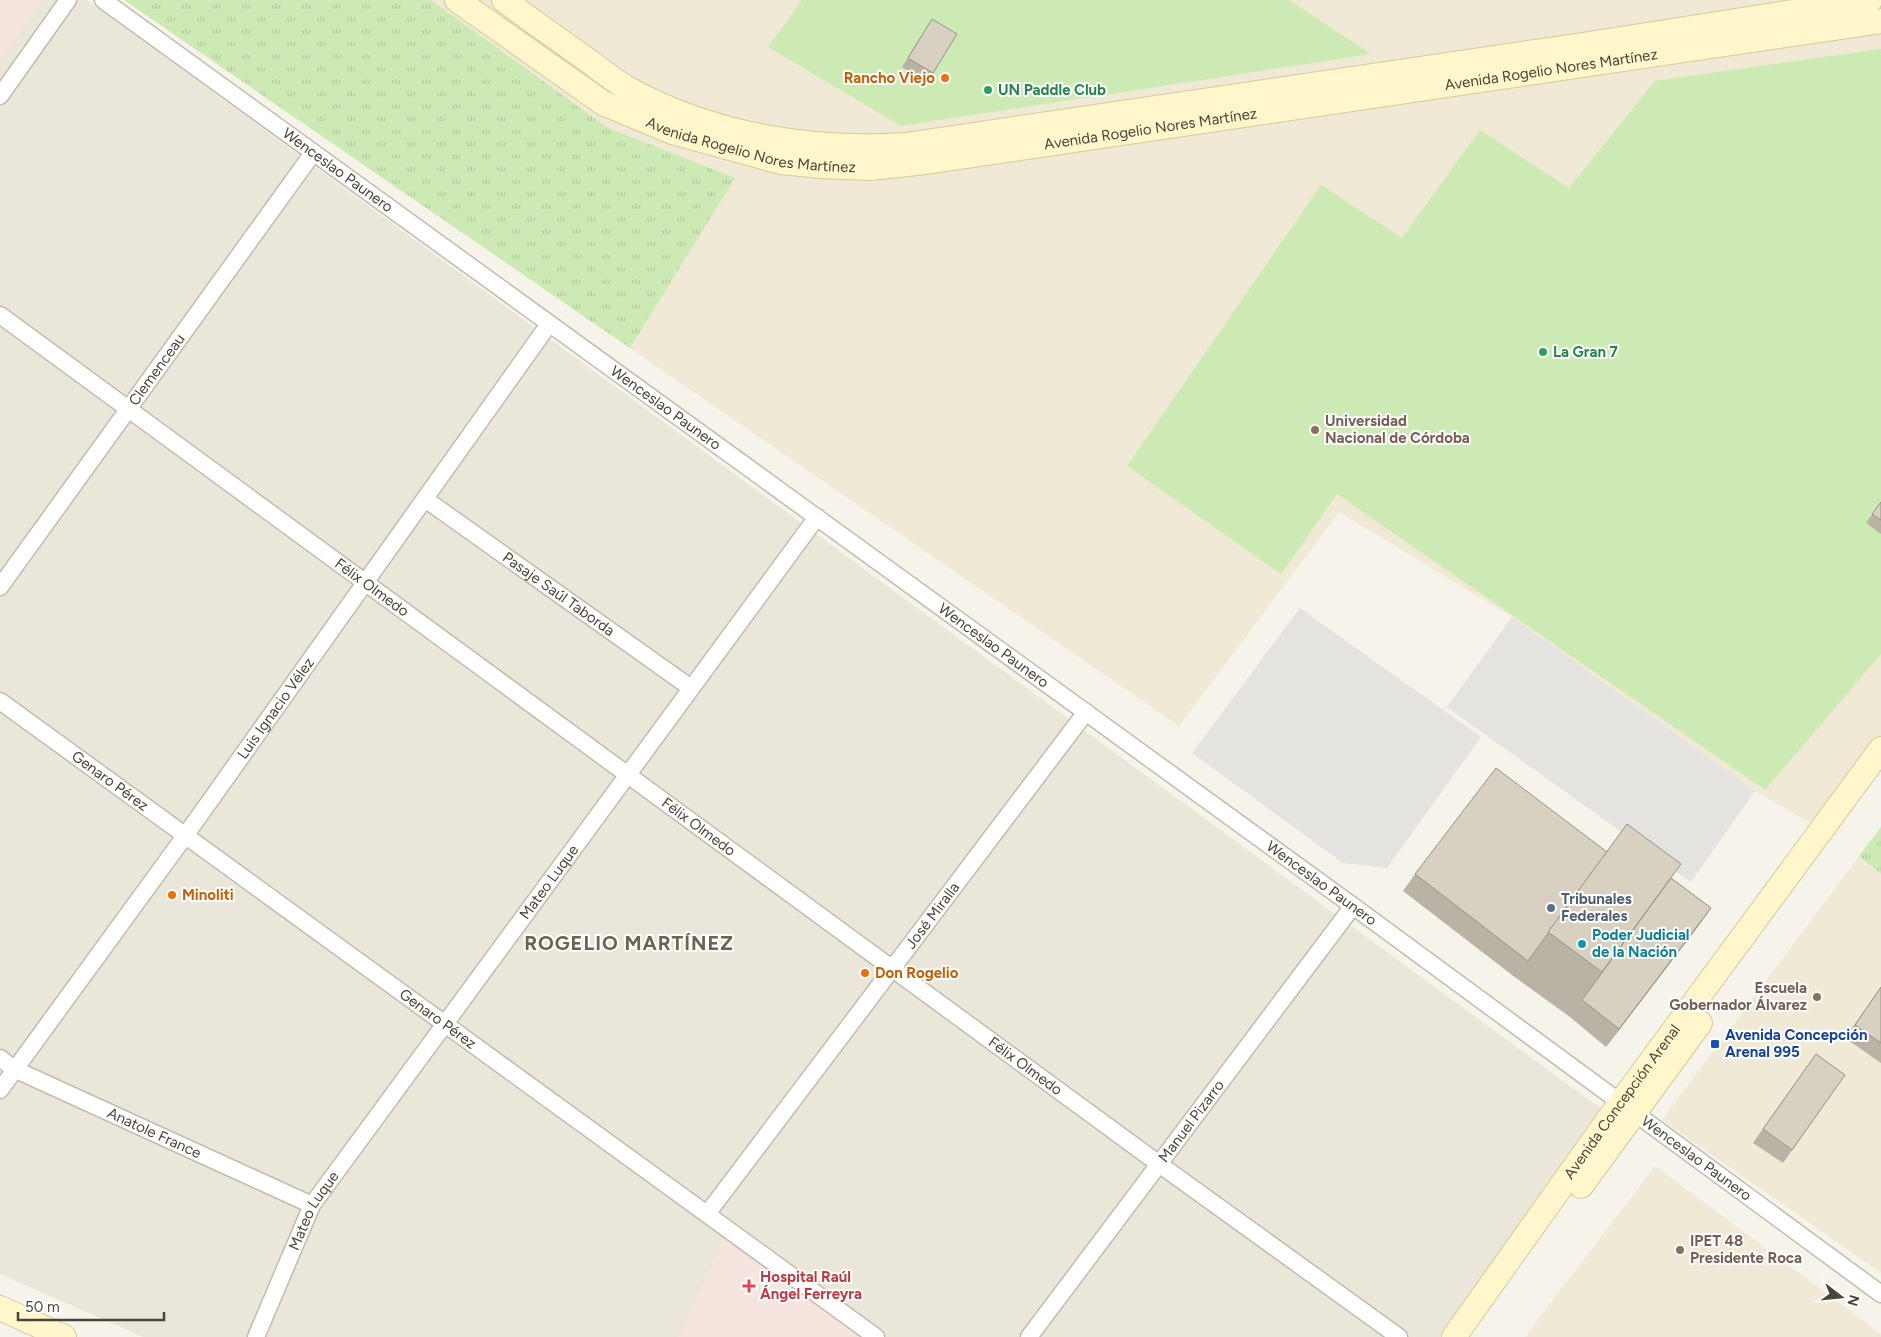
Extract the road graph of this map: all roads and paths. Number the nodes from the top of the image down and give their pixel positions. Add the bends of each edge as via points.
1 (68, 0) edge
2 (103, 0) edge
3 (456, 0) edge
4 (504, 0) edge
5 (1870, 0) edge
6 (1881, 21) edge
7 (0, 96) edge
8 (313, 153) junction
9 (0, 315) edge
10 (550, 324) junction
11 (128, 410) junction
12 (425, 499) junction
13 (817, 518) junction
14 (365, 583) junction
15 (0, 587) edge
16 (691, 688) junction
17 (0, 701) edge
18 (1086, 712) junction
19 (1881, 748) edge
20 (1881, 772) edge
21 (628, 775) junction
22 (186, 836) junction
23 (1353, 906) junction
24 (893, 969) junction
25 (445, 1024) junction
26 (0, 1058) edge
27 (14, 1069) junction
28 (0, 1090) edge
29 (1627, 1108) junction
30 (1159, 1164) junction
31 (312, 1205) junction
32 (707, 1214) junction
33 (1881, 1294) edge
34 (0, 1308) edge
35 (0, 1321) edge
36 (35, 1337) edge
37 (64, 1337) edge
38 (256, 1337) edge
39 (876, 1337) edge
40 (1030, 1337) edge
41 (1399, 1337) edge
42 (1454, 1337) edge
43 (1471, 1337) edge

1 - 7 street
2 - 8 street, Wenceslao Paunero
3 - 6 main road, Avenida Rogelio Nores Martínez via 603,103 646,122 781,162 844,168 936,160
4 - 5 main road, Avenida Rogelio Nores Martínez via 632,91 684,115 766,138 874,147 906,145
8 - 10 street, Wenceslao Paunero
8 - 11 street, Clemenceau
9 - 11 street, Félix Olmedo
10 - 12 street, Luis Ignacio Vélez
10 - 13 street, Wenceslao Paunero
11 - 14 street, Félix Olmedo
11 - 15 street, Clemenceau
12 - 14 street, Luis Ignacio Vélez
12 - 16 street, Pasaje Saúl Taborda
13 - 16 street, Mateo Luque
13 - 18 street, Wenceslao Paunero
14 - 21 street, Félix Olmedo
14 - 22 street, Luis Ignacio Vélez
16 - 21 street, Mateo Luque
17 - 22 street, Genaro Pérez
18 - 23 street, Wenceslao Paunero
18 - 24 street, José Miralla
19 - 29 main road, Avenida Concepción Arenal
20 - 29 main road, Avenida Concepción Arenal
21 - 24 street, Félix Olmedo
21 - 25 street, Mateo Luque
22 - 25 street, Genaro Pérez
22 - 27 street, Luis Ignacio Vélez
23 - 29 street, Wenceslao Paunero
23 - 30 street, Manuel Pizarro
24 - 30 street, Félix Olmedo
24 - 32 street, José Miralla
25 - 31 street, Mateo Luque
25 - 32 street, Genaro Pérez
26 - 27 street, Anatole France
27 - 28 street, Luis Ignacio Vélez
27 - 31 street, Anatole France
29 - 33 street, Wenceslao Paunero
29 - 42 main road, Avenida Concepción Arenal
29 - 43 main road, Avenida Concepción Arenal
30 - 40 street, Manuel Pizarro
30 - 41 street, Félix Olmedo
31 - 38 street, Mateo Luque
32 - 39 street, Genaro Pérez
34 - 37 main road
35 - 36 main road

